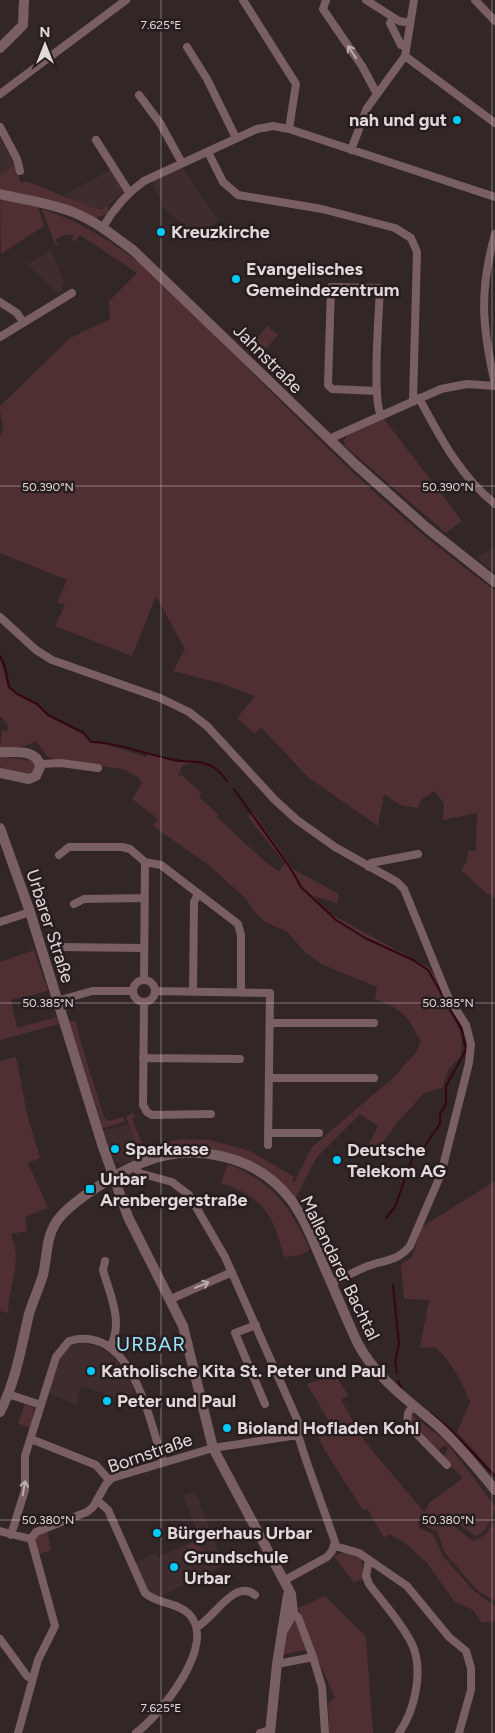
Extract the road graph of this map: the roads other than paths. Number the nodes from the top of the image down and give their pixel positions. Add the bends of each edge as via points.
1 (24, 0) edge
2 (126, 0) edge
3 (242, 0) edge
4 (326, 0) edge
5 (366, 0) edge
6 (414, 0) edge
7 (475, 0) edge
8 (392, 18) junction
9 (495, 21) edge
10 (410, 23) junction
11 (187, 47) dead end
12 (406, 47) junction
13 (0, 48) edge
14 (405, 56) junction
15 (0, 94) edge
16 (377, 94) junction
17 (140, 95) dead end
18 (495, 123) edge
19 (0, 127) edge
20 (289, 129) junction
21 (236, 138) junction
22 (96, 140) dead end
23 (351, 150) junction
24 (208, 152) junction
25 (182, 163) junction
26 (20, 172) dead end
27 (129, 192) junction
28 (0, 194) edge
29 (495, 197) edge
30 (103, 227) junction
31 (495, 234) edge
32 (72, 293) dead end
33 (0, 302) edge
34 (23, 322) junction
35 (0, 337) edge
36 (495, 385) edge
37 (377, 391) junction
38 (416, 400) junction
39 (381, 416) junction
40 (329, 439) junction
41 (495, 504) edge
42 (495, 582) edge
43 (0, 617) edge
44 (0, 752) edge
45 (40, 764) junction
46 (98, 768) dead end
47 (0, 773) edge
48 (0, 828) edge
49 (418, 854) dead end
50 (59, 855) dead end
51 (145, 862) junction
52 (369, 867) junction
53 (198, 894) junction
54 (145, 898) junction
55 (74, 904) dead end
56 (30, 912) junction
57 (0, 922) edge
58 (57, 947) dead end
59 (144, 948) junction
60 (144, 980) junction
61 (133, 990) junction
62 (155, 991) junction
63 (193, 992) junction
64 (241, 993) junction
65 (57, 1000) junction
66 (144, 1002) junction
67 (270, 1023) junction
68 (374, 1023) dead end
69 (143, 1058) junction
70 (240, 1058) dead end
71 (269, 1078) junction
72 (374, 1078) dead end
73 (211, 1114) dead end
74 (268, 1133) junction
75 (319, 1133) dead end
76 (268, 1146) dead end
77 (135, 1166) junction
78 (115, 1176) junction
79 (105, 1262) dead end
80 (232, 1272) junction
81 (332, 1283) junction
82 (171, 1299) junction
83 (256, 1325) junction
84 (110, 1348) junction
85 (8, 1394) junction
86 (265, 1404) dead end
87 (41, 1405) junction
88 (413, 1406) junction
89 (0, 1412) edge
90 (298, 1435) junction
91 (31, 1439) junction
92 (213, 1448) junction
93 (163, 1462) junction
94 (447, 1465) dead end
95 (109, 1480) junction
96 (495, 1490) edge
97 (97, 1500) junction
98 (0, 1531) edge
99 (11, 1535) junction
100 (31, 1539) junction
101 (335, 1546) junction
102 (369, 1560) junction
103 (287, 1584) junction
104 (256, 1595) dead end
105 (293, 1612) junction
106 (197, 1627) junction
107 (282, 1632) junction
108 (0, 1638) edge
109 (313, 1658) junction
110 (277, 1664) junction
111 (32, 1679) junction
112 (267, 1732) edge
113 (18, 1733) edge
114 (136, 1733) edge
115 (325, 1733) edge
116 (399, 1733) edge
117 (459, 1733) edge

1 - 13 street via 23,25
2 - 15 street
3 - 20 street via 296,84
16 -> 4 street via 362,66 323,10
5 - 8 street
6 - 10 street
7 - 9 street
8 - 10 street
8 - 12 street via 390,23 401,45
10 - 12 street
11 - 21 street via 207,78
12 - 14 street
14 - 16 street
14 - 18 street
16 - 23 street via 360,122
17 - 25 street
19 - 26 street via 17,159
20 - 21 street via 264,127
20 - 23 street
21 - 24 street
22 - 27 street
23 - 29 street
24 - 25 street
24 - 38 street via 223,182 238,195 322,209 395,228 411,238 417,262
25 - 27 street
27 - 30 street
28 - 30 street, Jahnstraße via 62,208
30 - 40 street, Jahnstraße via 165,279
31 - 36 street via 482,300
32 - 34 street
33 - 34 street via 17,313
34 - 35 street
36 - 38 street via 455,385
37 - 37 street via 380,288 331,287 328,385 332,389
37 - 39 street
38 - 39 street
38 - 41 street via 467,477
39 - 40 street
40 - 42 street, Jahnstraße via 405,509
43 - 52 street via 52,660 160,698 189,712 297,820
44 - 45 street via 31,755
45 - 46 street
45 - 47 street via 40,770 33,778
48 - 56 street, Urbarer Straße
49 - 52 street via 371,862
50 - 51 street via 69,847 122,846
51 - 53 street via 161,865
51 - 54 street
52 - 81 street via 404,889 448,997 468,1029 470,1054 441,1174 410,1246 395,1259 369,1266
53 - 63 street via 194,902
53 - 64 street via 240,927
54 - 55 street via 84,899
54 - 59 street
56 - 57 street
56 - 65 street, Urbarer Straße
58 - 59 street
59 - 60 street
60 - 61 street via 135,984
60 - 62 street via 151,982
61 - 65 street via 92,991
61 - 66 street via 135,997
62 - 63 street
62 - 66 street via 153,998
63 - 64 street
64 - 67 street via 270,993
65 - 78 street, Urbarer Straße
66 - 69 street
67 - 68 street
67 - 71 street
69 - 70 street
69 - 73 street via 143,1105 147,1112 152,1115
71 - 72 street
71 - 74 street
74 - 75 street
74 - 76 street
77 - 78 street, Mallendarer Bachtal
77 - 80 street via 142,1175 172,1182 186,1191
77 - 81 street, Mallendarer Bachtal via 165,1155 193,1152 225,1157 255,1170 275,1183 296,1208
78 - 82 street, Urbarer Straße via 128,1217
78 - 85 street, Mallendarer Bachtal via 67,1211 54,1226
79 - 84 street via 103,1270 117,1320
82 -> 80 street
80 - 83 street
81 - 88 street, Mallendarer Bachtal via 362,1352
82 - 92 street, Urbarer Straße via 185,1333
83 - 86 street via 235,1333
83 - 90 street via 300,1426
84 - 87 street via 97,1342 68,1341 56,1357
84 - 93 street via 126,1363 133,1376
85 - 87 street
85 - 89 street, Mallendarer Bachtal
87 - 91 street
88 - 94 street via 408,1413 407,1424
88 - 96 street, Mallendarer Bachtal via 452,1440
90 - 92 street, Bornstraße
90 - 101 street via 335,1536
91 - 95 street via 96,1465
99 -> 91 street via 25,1490 25,1456
92 - 93 street, Bornstraße
92 - 103 street, Urbarer Straße
93 - 95 street, Bornstraße
95 - 97 street, Bornstraße
97 - 100 street, Bornstraße via 87,1512 36,1532
97 - 106 street via 108,1510 145,1593 185,1611
98 - 99 street
99 - 100 street
100 - 111 street via 55,1626
101 - 102 street
101 - 103 street via 327,1557
102 - 116 street via 366,1576 369,1584 408,1637 416,1660 414,1696
102 - 117 street via 407,1586 449,1637 466,1651 471,1668 471,1690
103 - 105 street, Urbarer Straße
103 - 107 street
104 - 106 street via 249,1591 238,1592
105 - 107 street
105 - 109 street via 298,1617
106 - 114 street via 196,1646 186,1672 154,1717
107 - 110 street
108 - 111 street
109 - 110 street
109 - 115 street via 322,1687
110 - 112 street
111 - 113 street

